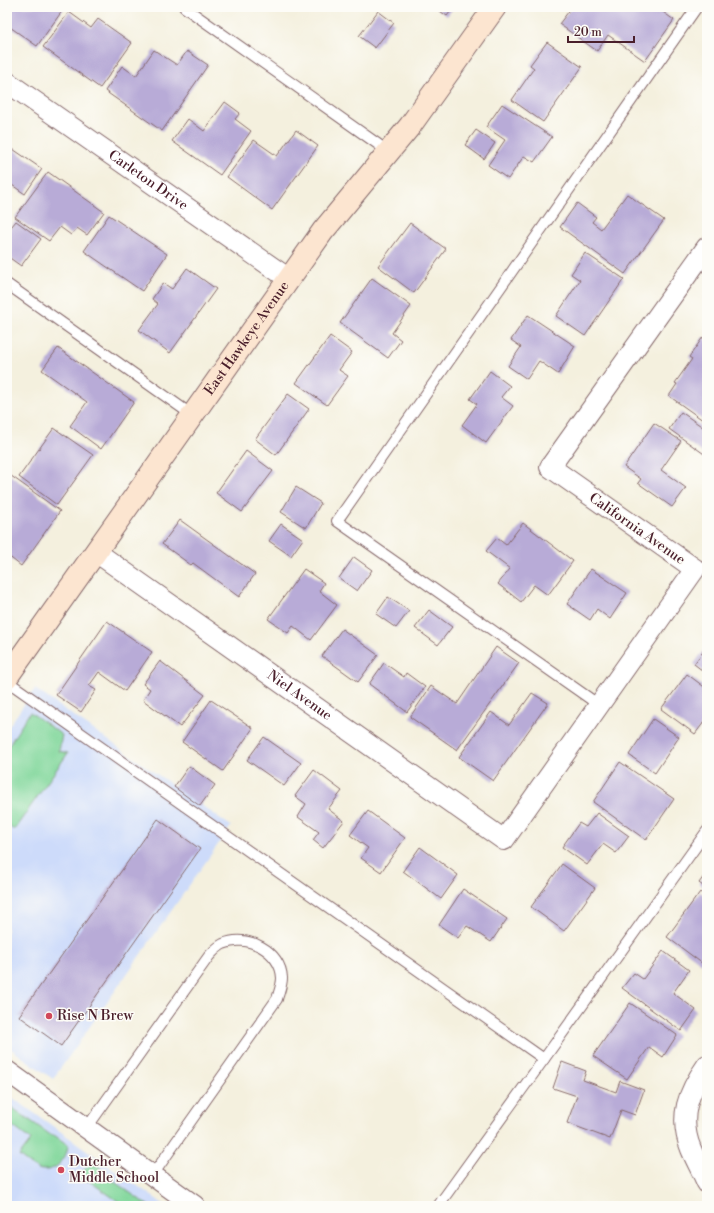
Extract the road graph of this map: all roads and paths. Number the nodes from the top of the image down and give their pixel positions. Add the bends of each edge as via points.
1 (184, 7) edge
2 (495, 7) edge
3 (697, 7) edge
4 (7, 82) edge
5 (389, 152) junction
6 (707, 247) edge
7 (289, 279) junction
8 (7, 284) edge
9 (192, 415) junction
10 (96, 552) junction
11 (7, 676) edge
12 (7, 681) edge
13 (599, 704) junction
14 (707, 831) edge
15 (504, 840) joint
16 (544, 1059) junction
17 (707, 1065) edge
18 (7, 1071) edge
19 (86, 1129) junction
20 (152, 1176) junction
21 (707, 1183) edge
22 (195, 1206) edge
23 (438, 1206) edge

1 - 5 lane
2 - 5 street, East Hawkeye Avenue via 419,115
3 - 13 lane via 338,521
4 - 7 street, Carleton Drive
5 - 7 street, East Hawkeye Avenue via 323,231
6 - 13 street, California Avenue via 550,467 694,569
7 - 9 street, East Hawkeye Avenue
8 - 9 lane
9 - 10 street, East Hawkeye Avenue
10 - 11 street, East Hawkeye Avenue
10 - 15 street, Niel Avenue
12 - 16 lane
13 - 15 street, California Avenue
14 - 16 lane
16 - 23 lane
17 - 21 street via 692,1090 685,1120 690,1145
18 - 19 street
19 - 20 street
19 - 20 lane via 215,950 222,945 238,941 254,943 267,951 277,962 281,973 282,984 276,999
20 - 22 street

